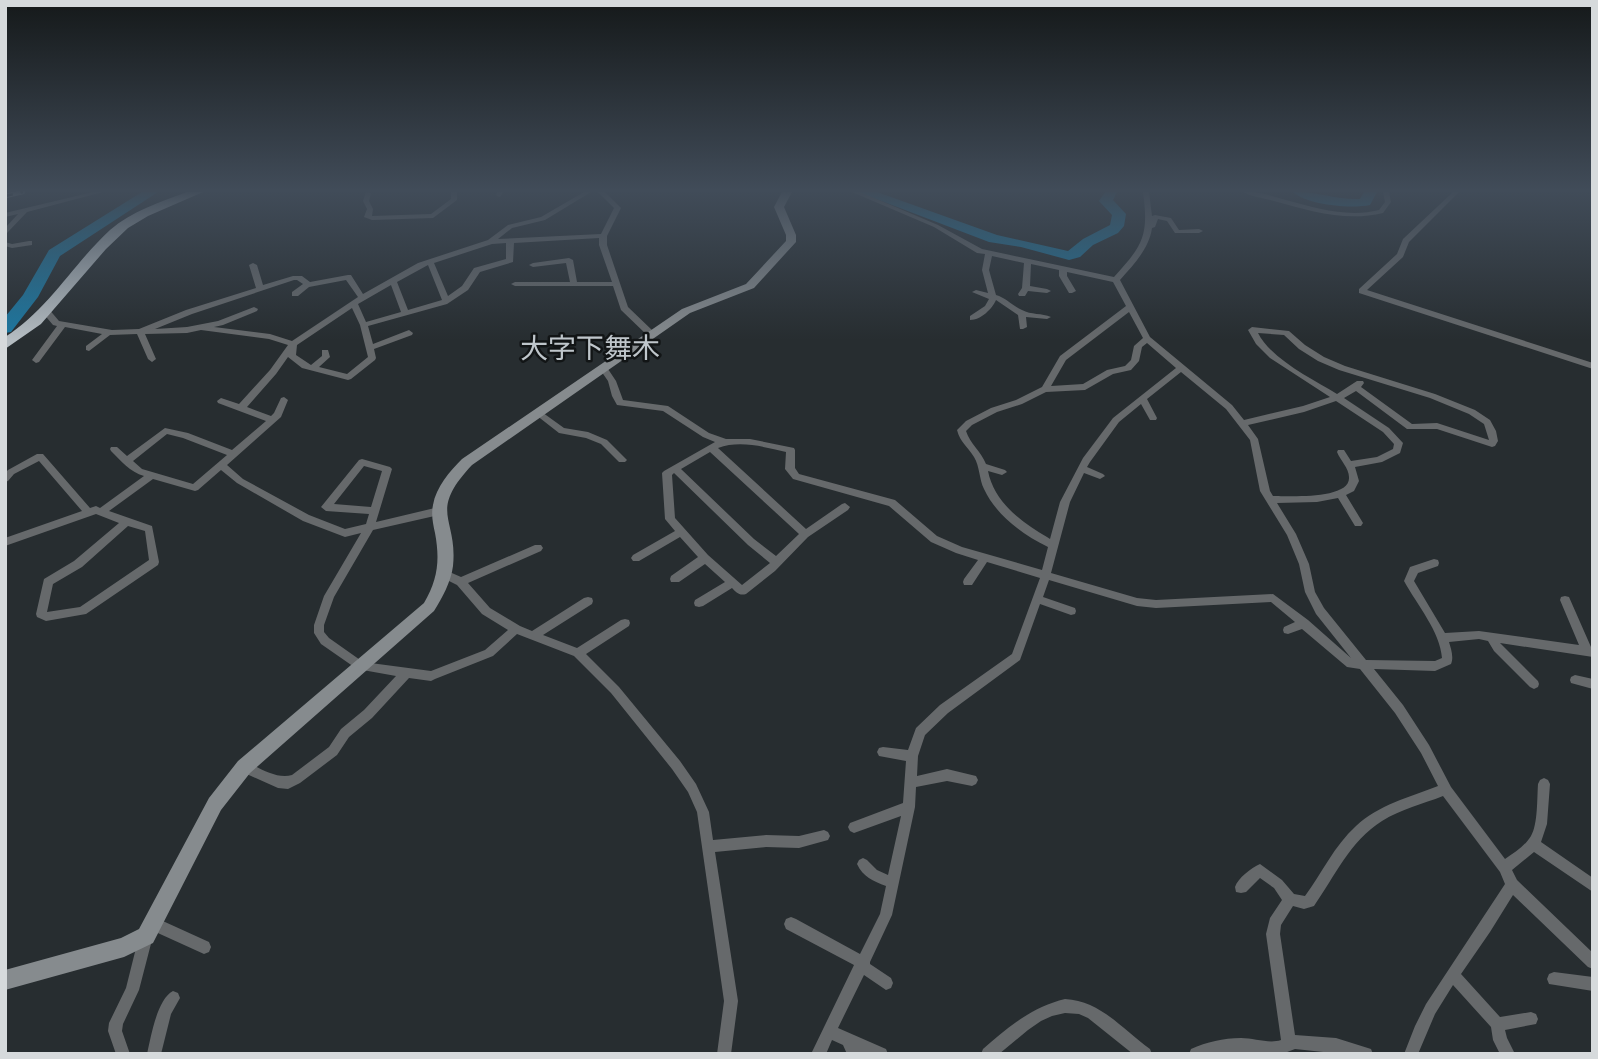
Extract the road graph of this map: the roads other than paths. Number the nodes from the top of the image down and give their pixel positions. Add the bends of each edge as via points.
1 (107, 241) edge
2 (502, 241) edge
3 (510, 241) edge
4 (603, 241) edge
5 (791, 241) edge
6 (965, 241) edge
7 (1147, 241) edge
8 (1406, 241) edge
9 (491, 242) joint
10 (29, 243) dead end
11 (5, 244) edge
12 (989, 254) junction
13 (430, 262) junction
14 (1028, 262) junction
15 (253, 265) dead end
16 (533, 265) dead end
17 (1063, 268) junction
18 (1116, 280) junction
19 (393, 281) junction
20 (574, 283) junction
21 (515, 284) dead end
22 (616, 284) junction
23 (307, 285) junction
24 (260, 288) junction
25 (1047, 291) dead end
26 (1072, 291) dead end
27 (976, 292) dead end
28 (295, 294) dead end
29 (993, 297) junction
30 (362, 298) junction
31 (446, 300) junction
32 (354, 304) junction
33 (1131, 306) junction
34 (254, 309) dead end
35 (45, 310) junction
36 (405, 313) junction
37 (1022, 314) junction
38 (1046, 317) dead end
39 (973, 318) dead end
40 (62, 325) junction
41 (364, 325) junction
42 (203, 327) junction
43 (1023, 327) dead end
44 (109, 332) junction
45 (140, 332) junction
46 (409, 333) dead end
47 (650, 333) junction
48 (1147, 339) junction
49 (5, 344) edge
50 (293, 344) junction
51 (89, 348) dead end
52 (325, 352) dead end
53 (372, 352) junction
54 (1071, 353) junction
55 (152, 359) dead end
56 (36, 360) dead end
57 (383, 360) dead end
58 (1099, 364) dead end
59 (1074, 366) dead end
60 (1593, 366) edge
61 (312, 368) junction
62 (603, 368) junction
63 (1181, 368) junction
64 (1110, 372) junction
65 (1367, 376) junction
66 (1356, 387) junction
67 (1045, 389) junction
68 (1339, 396) junction
69 (1143, 399) junction
70 (284, 400) dead end
71 (221, 401) dead end
72 (241, 408) junction
73 (539, 413) junction
74 (1153, 418) dead end
75 (272, 420) junction
76 (1242, 423) junction
77 (723, 441) junction
78 (711, 447) junction
79 (114, 449) dead end
80 (1341, 452) dead end
81 (234, 454) junction
82 (622, 460) dead end
83 (127, 461) junction
84 (222, 465) junction
85 (1350, 465) junction
86 (985, 467) junction
87 (674, 468) junction
88 (1082, 468) junction
89 (7, 472) edge
90 (1002, 472) dead end
91 (150, 476) junction
92 (1100, 476) dead end
93 (1342, 496) junction
94 (1269, 499) junction
95 (845, 507) dead end
96 (373, 511) junction
97 (439, 511) junction
98 (88, 512) junction
99 (102, 512) junction
100 (126, 522) junction
101 (1358, 523) dead end
102 (370, 527) junction
103 (680, 532) junction
104 (805, 534) junction
105 (5, 542) edge
106 (1052, 544) junction
107 (538, 548) dead end
108 (636, 558) dead end
109 (705, 558) junction
110 (985, 558) junction
111 (775, 561) junction
112 (1434, 563) dead end
113 (445, 574) junction
114 (1046, 574) junction
115 (675, 579) dead end
116 (461, 582) junction
117 (968, 582) dead end
118 (730, 583) junction
119 (1037, 599) junction
120 (1566, 600) dead end
121 (588, 601) dead end
122 (699, 603) dead end
123 (1071, 611) dead end
124 (625, 623) dead end
125 (1304, 624) junction
126 (516, 629) junction
127 (1288, 630) dead end
128 (534, 635) junction
129 (1491, 636) junction
130 (1441, 638) junction
131 (1590, 651) edge
132 (578, 653) junction
133 (1364, 664) junction
134 (360, 666) junction
135 (405, 674) junction
136 (1575, 680) dead end
137 (1534, 684) dead end
138 (1593, 684) edge
139 (883, 752) dead end
140 (912, 757) junction
141 (244, 767) junction
142 (972, 780) dead end
143 (910, 783) junction
144 (1544, 784) dead end
145 (1446, 789) junction
146 (908, 807) junction
147 (855, 827) dead end
148 (824, 836) dead end
149 (1533, 844) junction
150 (708, 847) junction
151 (863, 864) dead end
152 (1504, 868) junction
153 (893, 883) junction
154 (1513, 885) junction
155 (1593, 886) edge
156 (1241, 887) dead end
157 (1290, 899) junction
158 (791, 924) dead end
159 (150, 930) junction
160 (204, 947) dead end
161 (1593, 962) edge
162 (863, 965) junction
163 (1452, 974) junction
164 (1554, 979) dead end
165 (5, 980) edge
166 (886, 983) dead end
167 (1593, 984) edge
168 (173, 998) dead end
169 (1531, 1019) dead end
170 (1497, 1024) junction
171 (830, 1032) junction
172 (848, 1040) junction
173 (1289, 1044) junction
174 (123, 1054) edge
175 (154, 1054) edge
176 (724, 1054) edge
177 (818, 1054) edge
178 (855, 1054) edge
179 (880, 1054) edge
180 (988, 1054) edge
181 (1144, 1054) edge
182 (1196, 1054) edge
183 (1366, 1054) edge
184 (1411, 1054) edge
185 (1508, 1054) edge

1 - 35 highway
2 - 9 street
3 - 31 street via 510,260 477,270 465,288
4 - 22 street
5 - 47 street via 774,264 744,290 686,311
6 - 12 street
7 - 18 street
8 - 60 street via 1400,255 1362,291
9 - 13 street
10 - 11 street
12 - 14 street
12 - 29 street via 984,275
13 - 19 street
13 - 31 street
14 - 17 street
14 - 25 street via 1024,291
15 - 24 street
16 - 20 street via 569,260
17 - 18 street
17 - 26 street
18 - 33 street
19 - 30 street
19 - 36 street
20 - 21 street
20 - 22 street
22 - 47 street via 624,308
23 - 24 street via 297,277
23 - 28 street
23 - 30 street via 348,277
24 - 45 street
27 - 29 street
29 - 37 street
29 - 39 street
30 - 32 street
31 - 36 street
32 - 41 street
32 - 50 street
33 - 48 street
33 - 54 street
34 - 42 street
35 - 40 street via 51,320
35 - 49 highway
36 - 41 street
37 - 38 street
37 - 43 street
40 - 44 street
40 - 56 street
41 - 53 street
42 - 45 street
42 - 50 street
44 - 45 street
44 - 51 street
45 - 55 street
46 - 53 street
47 - 62 street
48 - 63 street
48 - 64 street via 1138,346 1132,364
50 - 61 street via 292,356
50 - 72 street
52 - 61 street via 326,357
53 - 57 street
53 - 61 street via 348,377
54 - 59 street
54 - 67 street via 1063,358
58 - 64 street
62 - 73 street
62 - 77 street via 620,403 665,408
63 - 69 street
63 - 76 street
64 - 67 street via 1085,387
65 - 66 street
65 - 66 street via 1482,417 1493,436 1492,444 1437,426 1410,426
65 - 68 street via 1324,359 1286,333 1252,330 1264,349
66 - 68 street
67 - 86 street via 961,430
68 - 76 street
68 - 85 street via 1399,443 1391,455
69 - 74 street
69 - 88 street via 1116,420
70 - 75 street
71 - 72 street
72 - 75 street
73 - 82 street via 562,431 604,442
73 - 97 street via 467,462 443,496
75 - 81 street
76 - 94 street via 1257,446
77 - 78 street
77 - 110 street via 791,450 789,464 796,477 892,503 934,539
78 - 87 street
78 - 104 street
79 - 83 street
80 - 85 street
81 - 83 street via 165,431
81 - 84 street
83 - 91 street
84 - 91 street via 195,488
84 - 102 street via 240,481 325,527 345,533
85 - 93 street via 1353,484
86 - 90 street
86 - 106 street via 990,493 1003,508
87 - 103 street via 667,474 670,519
87 - 111 street
88 - 92 street
88 - 106 street
89 - 98 street via 40,456
91 - 99 street
93 - 94 street
93 - 101 street
94 - 133 street via 1291,534 1320,611
95 - 104 street
96 - 96 street via 387,469 362,462 326,507
96 - 102 street
97 - 102 street
97 - 113 street
98 - 99 street
98 - 105 street
99 - 100 street
100 - 100 street via 78,564 48,582 41,614 82,611 154,562 149,529
102 - 134 street via 329,596 319,625 325,641
103 - 108 street
103 - 109 street
104 - 111 street
106 - 114 street
107 - 116 street
109 - 115 street
109 - 118 street
110 - 114 street
110 - 117 street
111 - 118 street via 742,591
112 - 130 street via 1414,570 1409,581
113 - 116 street
113 - 134 street via 429,607
114 - 119 street
114 - 125 street via 1137,602 1273,598
116 - 126 street via 486,611
118 - 122 street
119 - 123 street
119 - 140 street via 1016,657 930,720 920,732
120 - 131 street
121 - 128 street
124 - 132 street
125 - 127 street
125 - 133 street via 1341,658
126 - 128 street
126 - 135 street via 488,653 438,674
128 - 132 street
129 - 130 street
129 - 131 street
129 - 137 street
130 - 133 street via 1448,656 1444,663
132 - 150 street via 615,690 692,788 703,812
133 - 145 street via 1399,709
134 - 135 street
134 - 141 street
135 - 141 street via 332,751 296,779 278,782
136 - 138 street
139 - 140 street
140 - 143 street
141 - 159 street via 215,804
142 - 143 street via 947,775
143 - 146 street
144 - 149 street via 1542,830
145 - 152 street
145 - 157 street via 1367,824 1309,901
146 - 147 street
146 - 153 street
148 - 150 street via 799,842
149 - 152 street
149 - 155 street
150 - 176 street via 732,1001
151 - 153 street via 873,875
152 - 154 street
153 - 162 street via 886,915
154 - 161 street
154 - 163 street
156 - 157 street via 1260,870
157 - 173 street via 1273,934
158 - 162 street
159 - 160 street
159 - 165 street via 124,947
159 - 174 street via 132,990 116,1023
162 - 166 street
162 - 171 street
163 - 170 street
163 - 184 street via 1418,1031
164 - 167 street
168 - 175 street
169 - 170 street
170 - 185 street
171 - 172 street
171 - 177 street
172 - 178 street
172 - 179 street
173 - 182 street via 1276,1049 1210,1048
173 - 183 street via 1336,1045
180 - 181 street via 1025,1022 1056,1008 1075,1006 1091,1011

